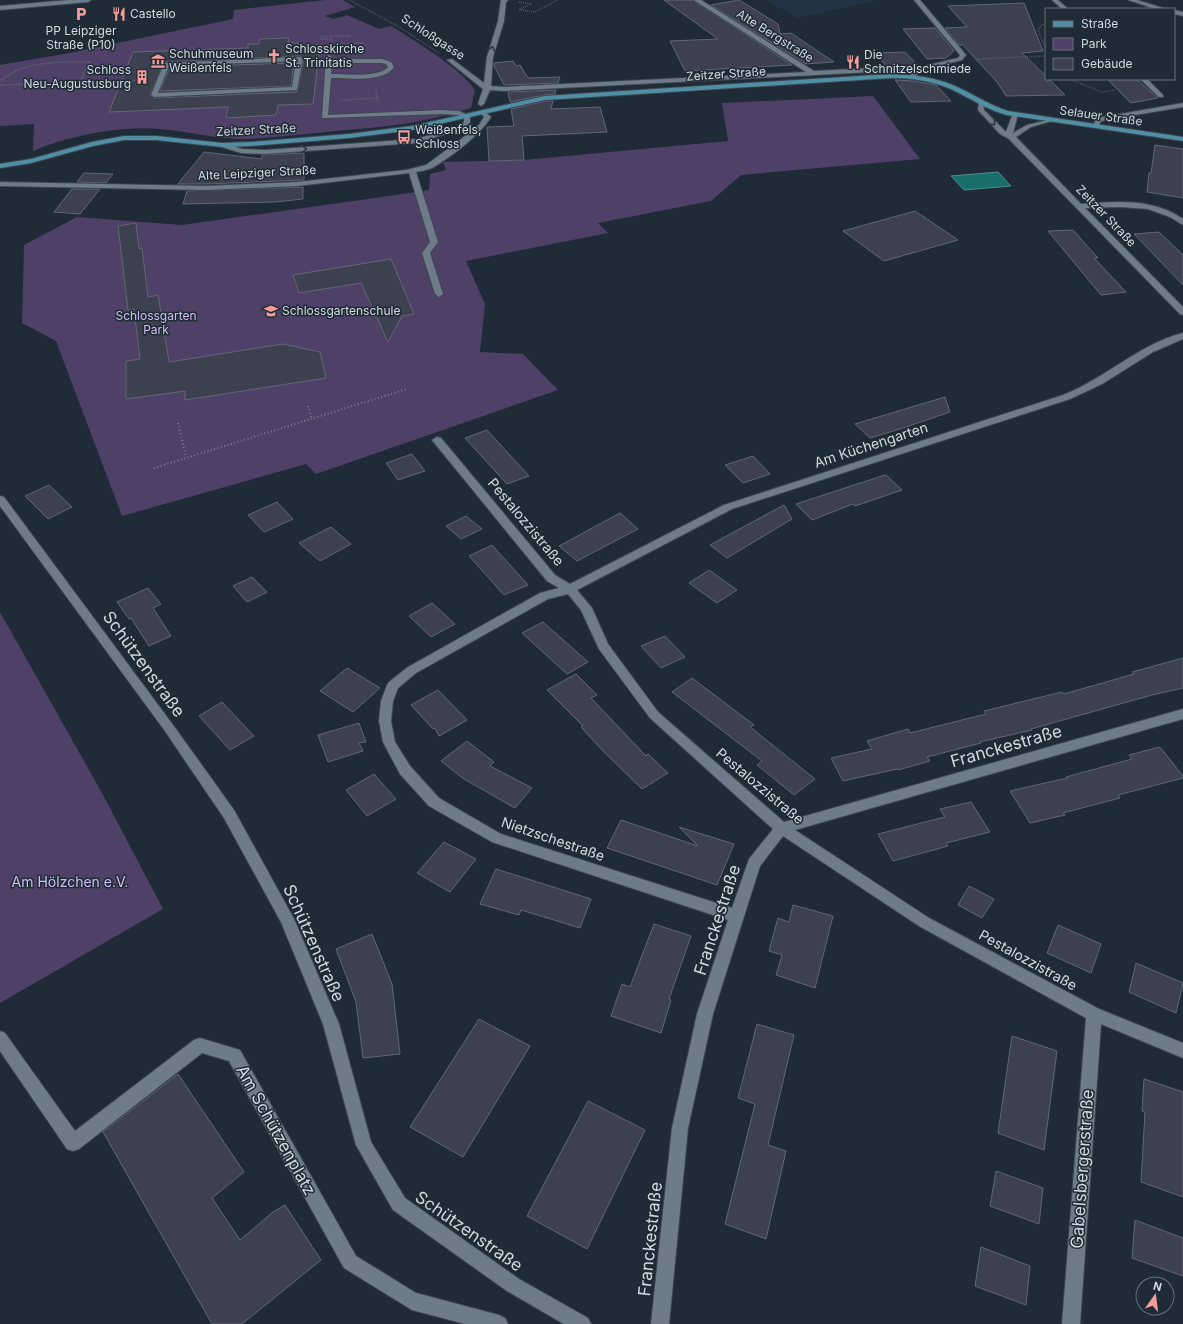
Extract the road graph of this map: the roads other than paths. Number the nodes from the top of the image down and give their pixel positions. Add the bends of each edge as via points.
1 (88, 0) edge
2 (505, 0) edge
3 (697, 0) edge
4 (917, 0) edge
5 (1055, 0) edge
6 (1131, 0) edge
7 (33, 3) edge
8 (0, 8) edge
9 (1064, 8) edge
10 (1159, 8) edge
11 (450, 60) road end
12 (918, 70) junction
13 (814, 74) junction
14 (327, 76) junction
15 (913, 77) junction
16 (160, 80) joint
17 (819, 80) junction
18 (1144, 80) edge
19 (486, 88) junction
20 (1161, 96) dead end
21 (481, 104) dead end
22 (981, 104) junction
23 (1183, 105) edge
24 (483, 112) junction
25 (1015, 114) junction
26 (468, 116) junction
27 (1050, 120) junction
28 (1096, 126) junction
29 (1012, 137) junction
30 (1183, 139) edge
31 (225, 145) junction
32 (0, 166) edge
33 (412, 170) junction
34 (0, 184) edge
35 (1080, 206) junction
36 (1183, 224) edge
37 (438, 294) dead end
38 (1183, 312) edge
39 (1183, 336) edge
40 (437, 440) dead end
41 (0, 499) edge
42 (570, 589) junction
43 (1183, 714) edge
44 (782, 828) junction
45 (736, 916) junction
46 (1094, 1014) junction
47 (0, 1038) edge
48 (1183, 1051) edge
49 (499, 1324) edge
50 (582, 1324) edge
51 (660, 1324) edge
52 (1071, 1324) edge

1 - 7 street
19 -> 2 street via 491,53 500,27
3 - 13 street, Alte Bergstraße
4 - 12 street, Zeitzer Straße via 962,55 960,59
5 - 9 street
6 - 10 street
7 - 8 street
11 - 19 street, Schloßgasse
12 - 13 street, Zeitzer Straße
12 - 15 street
13 - 17 street, Alte Bergstraße
13 - 19 street, Zeitzer Straße
14 - 14 street, Zeitzer Straße via 376,75 391,67 382,60 329,59
14 - 26 street, Zeitzer Straße via 324,117 441,112
15 - 17 main road, Zeitzer Straße
15 - 22 main road, Zeitzer Straße via 949,86
16 - 16 street via 166,64 300,59 295,89 154,95
17 - 24 main road, Zeitzer Straße via 545,98 507,104
18 - 20 street
19 - 21 street
22 - 25 main road, Zeitzer Straße
22 -> 29 street, Zeitzer Straße via 981,110 1002,133
23 - 28 street via 1105,118 1098,120
24 - 26 main road, Zeitzer Straße
24 - 33 street, Alte Leipziger Straße via 488,117 486,123 428,167
25 - 27 main road, Selauer Straße
25 - 29 street via 1009,131
26 - 31 main road, Zeitzer Straße via 383,132
31 -> 26 street via 241,151 265,152 416,140 464,126
27 - 28 main road, Selauer Straße
27 - 29 street via 1029,126
28 - 30 main road, Selauer Straße
29 - 35 street, Zeitzer Straße
31 - 32 main road, Zeitzer Straße via 154,138 124,138 88,144 31,161
33 - 34 street, Alte Leipziger Straße via 297,184 206,188
33 - 37 street via 434,242 426,253
35 - 36 street via 1138,206 1176,216
35 - 38 street, Zeitzer Straße
39 - 42 street, Am Küchengarten via 1146,353 1098,382 1033,409 728,507
40 - 42 street, Pestalozzistraße via 551,578
41 - 50 street, Schützenstraße via 169,728 229,814 287,919 331,1024 364,1145 399,1204 513,1285
42 - 44 street, Pestalozzistraße via 586,608 603,646 654,715
42 - 45 street, Nietzschestraße via 544,596 412,670 393,685 387,701 385,721 389,742 405,770 434,802 497,838
43 - 44 street, Franckestraße
44 - 45 street, Franckestraße via 754,863
44 - 46 street, Pestalozzistraße via 924,922
45 - 51 street, Franckestraße via 705,1014 680,1128
46 - 48 street, Pestalozzistraße
46 - 52 street, Gabelsbergerstraße
47 - 49 street, Am Schützenplatz via 73,1143 200,1045 234,1055 350,1262 412,1301

